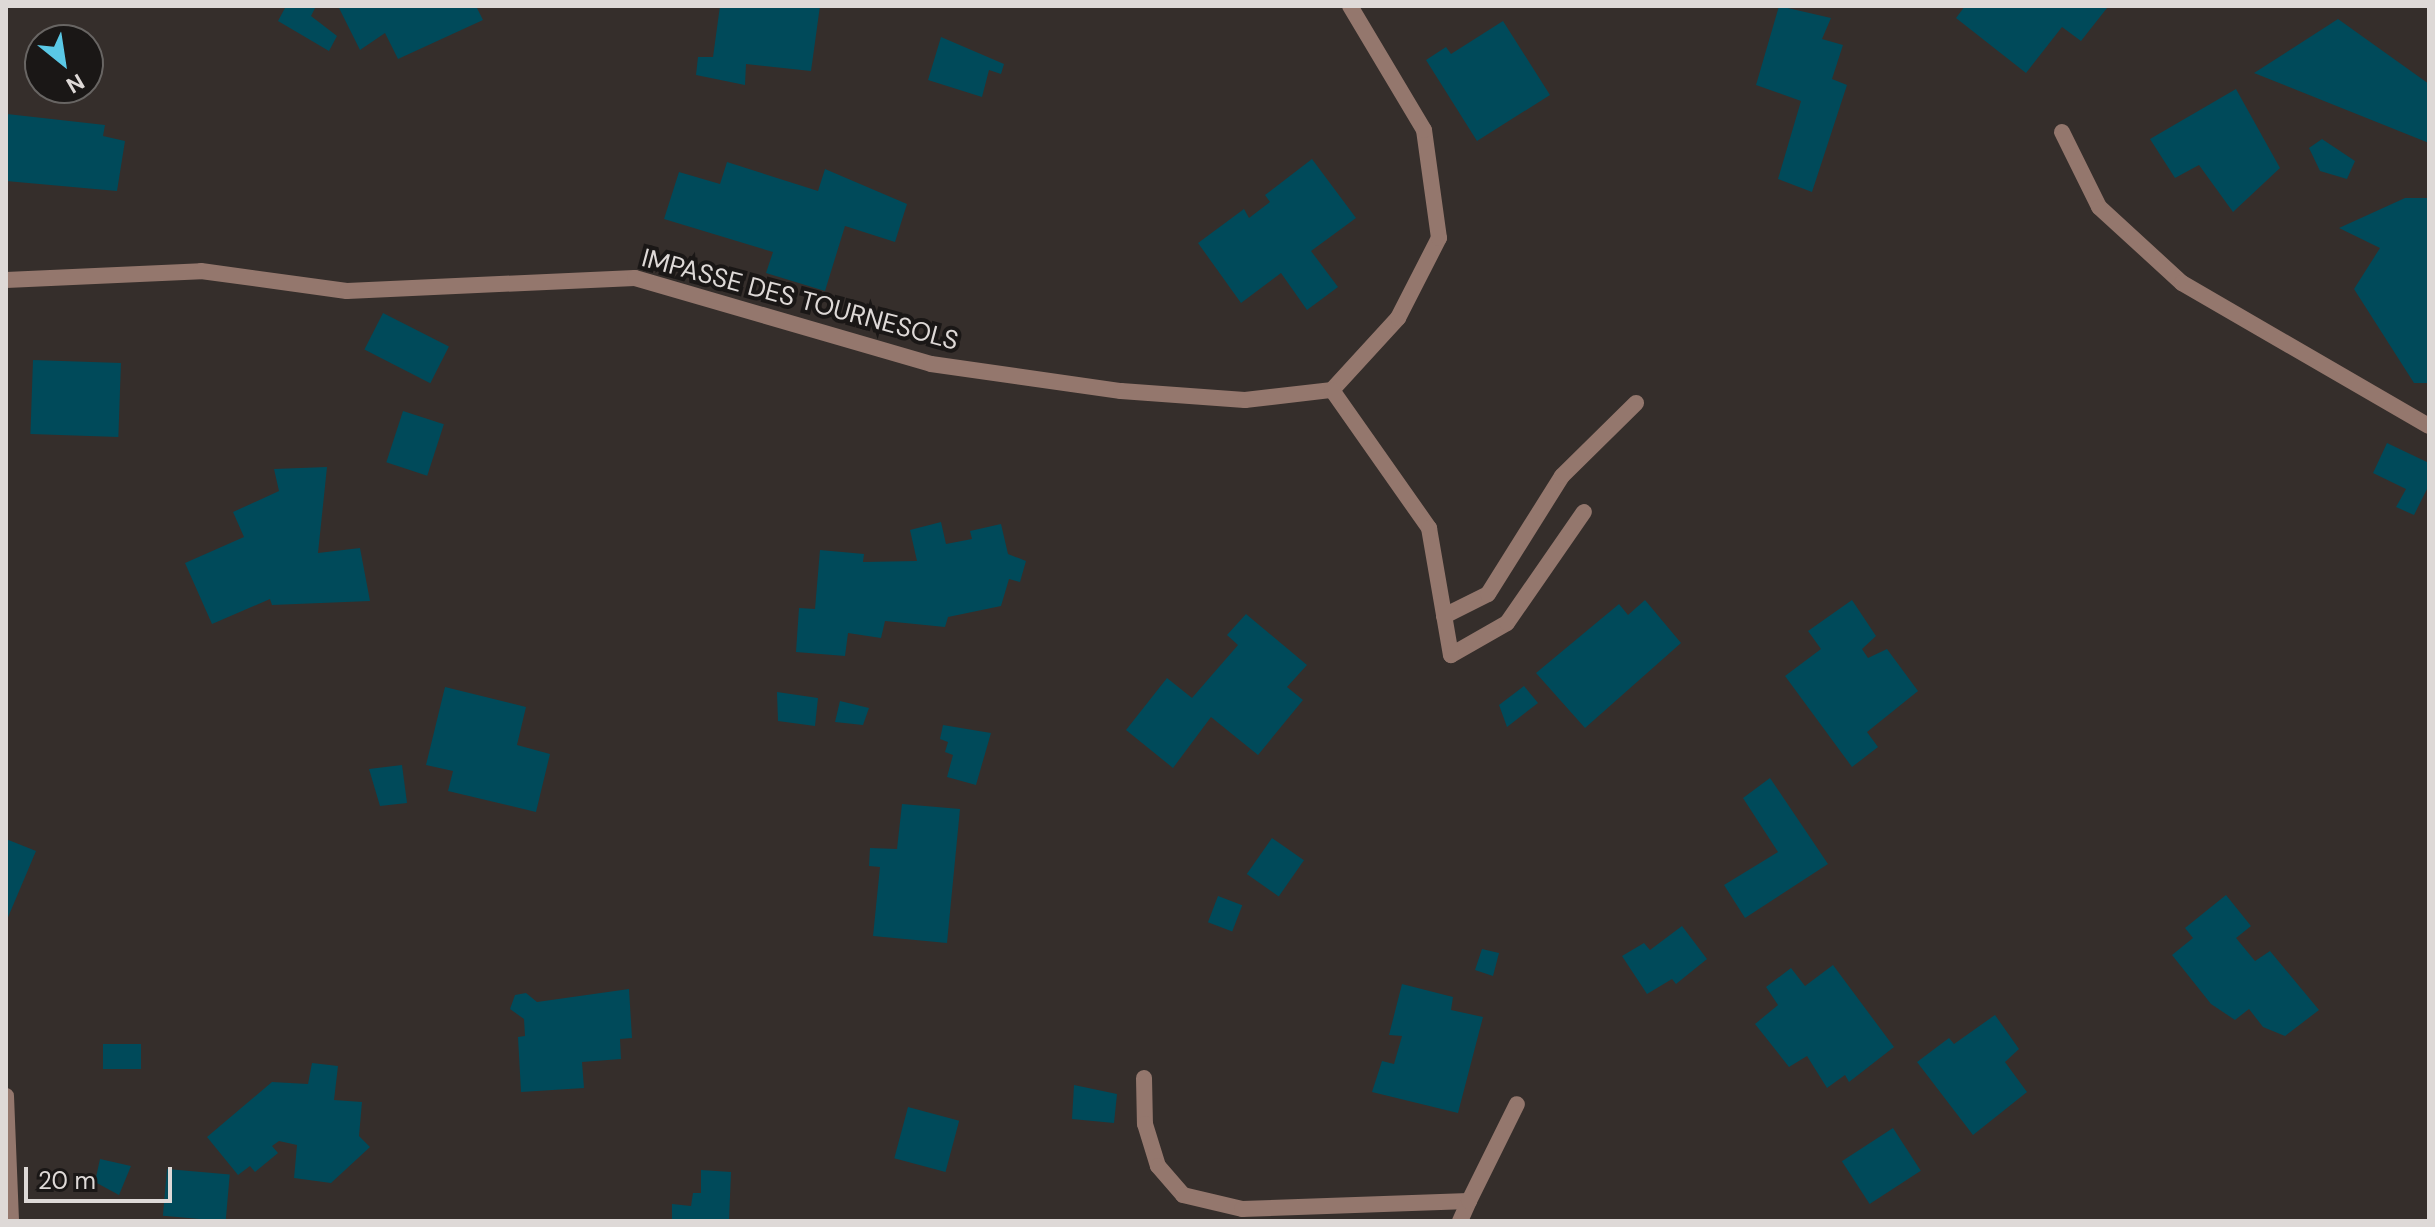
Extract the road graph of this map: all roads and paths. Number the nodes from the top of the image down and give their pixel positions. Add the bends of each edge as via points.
1 (1350, 6) edge
2 (2062, 132) dead end
3 (6, 280) edge
4 (1332, 390) junction
5 (1636, 403) dead end
6 (2429, 426) edge
7 (1584, 512) dead end
8 (1444, 616) junction
9 (1144, 1078) dead end
10 (6, 1096) edge
11 (1517, 1104) dead end
12 (1469, 1201) junction
13 (11, 1221) edge
14 (1460, 1221) edge

1 - 4 street via 1424,130 1439,238 1398,318
2 - 6 street via 2099,207 2182,283
3 - 4 street, IMPASSE DES TOURNESOLS via 201,271 347,291 635,278 931,364 1121,391 1245,400
4 - 8 street via 1429,528
5 - 8 street via 1562,476 1488,594
7 - 8 street via 1507,623 1451,655
9 - 12 street via 1145,1124 1158,1166 1183,1195 1242,1209
10 - 13 street
11 - 12 street
12 - 14 street

